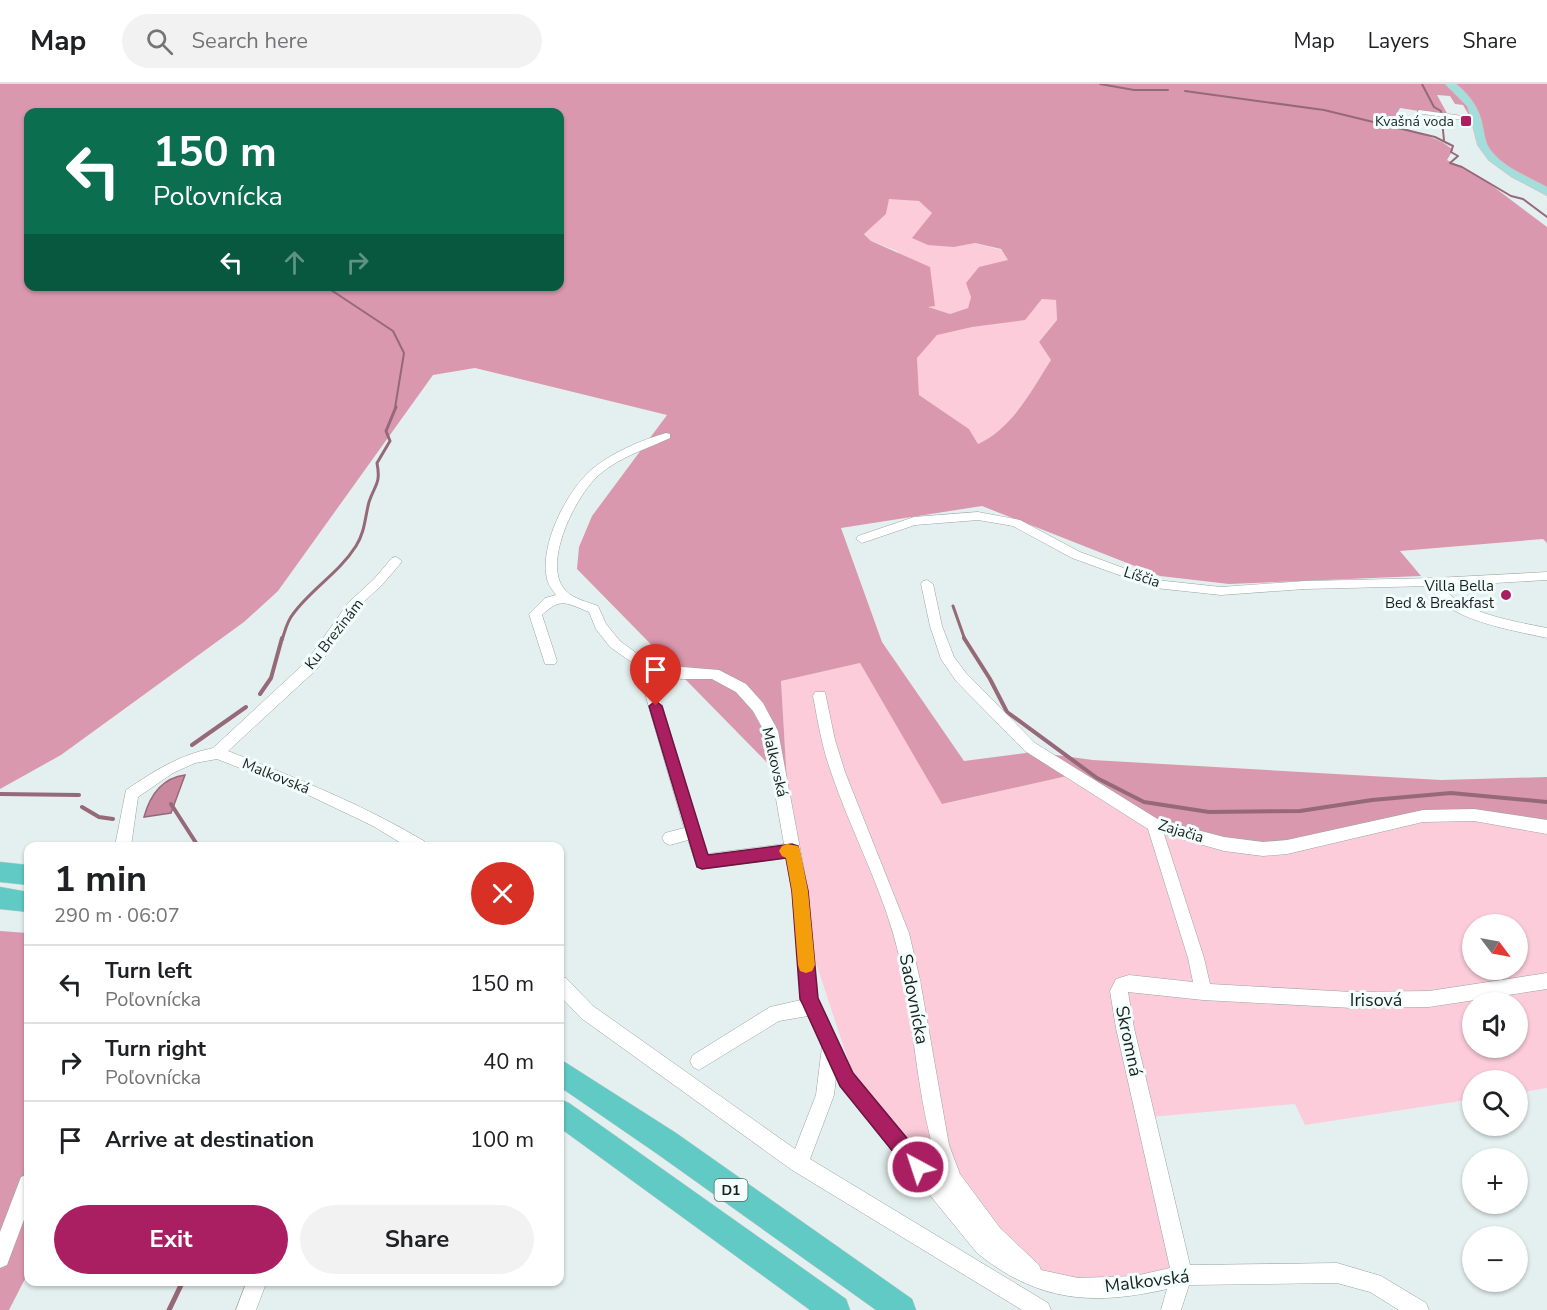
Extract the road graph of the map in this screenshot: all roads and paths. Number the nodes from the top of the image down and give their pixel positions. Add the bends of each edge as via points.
1 (1450, 84) edge
2 (1419, 112) dead end
3 (1477, 120) junction
4 (1547, 192) edge
5 (666, 436) dead end
6 (862, 539) dead end
7 (396, 561) dead end
8 (1547, 576) edge
9 (1436, 582) junction
10 (927, 584) dead end
11 (567, 597) junction
12 (1547, 633) edge
13 (550, 661) dead end
14 (643, 664) junction
15 (820, 696) dead end
16 (217, 753) junction
17 (1155, 825) junction
18 (1547, 827) edge
19 (693, 832) junction
20 (670, 838) dead end
21 (124, 842) edge
22 (412, 842) edge
23 (792, 850) junction
24 (0, 872) edge
25 (24, 875) edge
26 (0, 898) edge
27 (24, 901) edge
28 (1547, 981) edge
29 (564, 988) edge
30 (1203, 992) junction
31 (812, 1007) junction
32 (831, 1047) junction
33 (699, 1061) dead end
34 (564, 1075) edge
35 (564, 1115) edge
36 (799, 1163) junction
37 (24, 1195) edge
38 (0, 1258) edge
39 (1182, 1275) junction
40 (1040, 1280) junction
41 (255, 1286) edge
42 (246, 1310) edge
43 (834, 1310) edge
44 (901, 1310) edge
45 (1041, 1310) edge
46 (1171, 1310) edge
47 (1419, 1310) edge

1 - 3 main road via 1468,100
2 - 3 street
3 - 4 main road via 1481,142 1490,156
5 - 11 street via 615,458 592,475 576,496 563,518 550,570 560,593
6 - 9 street, Líščia via 914,521 978,516 1016,523 1076,555 1155,584 1174,587 1221,591
7 - 16 street, Ku Brezinám via 352,606 312,665
8 - 9 street, Líščia
9 - 12 street via 1445,598 1464,608
10 - 17 street, Zajačia via 948,659 961,677 1029,747
11 - 13 street via 549,601 535,614
11 - 14 street, Malkovská via 594,609 600,626 615,644
14 - 19 street
14 - 23 street, Malkovská via 664,672 714,674 741,688 758,706 771,731
15 - 40 street, Sadovnícka via 838,772 901,933 940,1145 953,1180 993,1235
16 - 21 street via 168,769 131,794
16 - 22 street, Malkovská via 309,789
17 - 18 street, Zajačia via 1224,844 1263,849 1423,816 1474,815
17 - 30 street via 1197,958
19 - 20 street
19 - 23 street via 702,862
23 - 31 street, Malkovská
24 - 25 highway
26 - 27 highway
28 - 30 street, Irisová via 1429,999 1352,1000
29 - 36 street via 587,1012
30 - 39 street, Skromná via 1129,983 1119,991
31 - 32 street, Malkovská
31 - 33 street via 776,1013
32 - 36 street via 825,1095
32 - 40 street, Malkovská via 847,1080 984,1246 1008,1265
34 - 44 highway, D1
35 - 43 highway, D1
36 - 45 street
37 - 38 street
39 - 40 street, Malkovská via 1124,1287 1078,1288
39 - 46 street
39 - 47 street, Malkovská via 1337,1272 1374,1283
41 - 42 street

